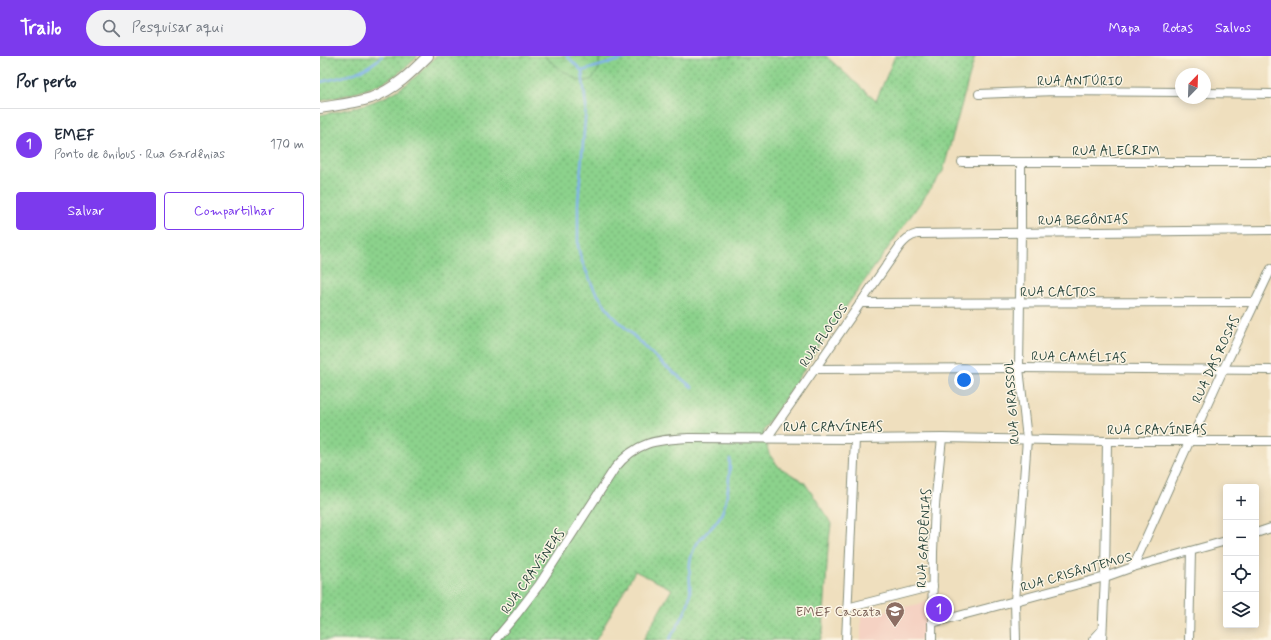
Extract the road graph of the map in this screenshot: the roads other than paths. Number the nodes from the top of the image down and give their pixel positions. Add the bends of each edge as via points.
1 (428, 56) edge
2 (1175, 92) edge
3 (1211, 93) edge
4 (979, 94) dead end
5 (1271, 94) edge
6 (320, 108) edge
7 (1271, 154) edge
8 (962, 162) dead end
9 (1021, 162) junction
10 (1271, 164) edge
11 (1271, 230) edge
12 (1021, 232) junction
13 (900, 246) joint
14 (1271, 270) edge
15 (1255, 302) junction
16 (860, 303) junction
17 (1020, 303) junction
18 (1019, 368) junction
19 (814, 369) junction
20 (1223, 370) junction
21 (1271, 370) edge
22 (767, 438) junction
23 (942, 438) junction
24 (855, 439) junction
25 (1027, 439) junction
26 (1190, 440) junction
27 (1106, 441) junction
28 (1271, 441) edge
29 (1271, 528) edge
30 (1259, 532) edge
31 (1223, 542) edge
32 (1190, 551) junction
33 (1133, 567) junction
34 (1105, 577) junction
35 (933, 586) junction
36 (1015, 601) junction
37 (847, 608) junction
38 (932, 623) junction
39 (1102, 630) junction
40 (495, 640) edge
41 (846, 640) edge
42 (932, 640) edge
43 (1016, 640) edge
44 (1093, 640) edge
45 (1102, 640) edge
46 (1189, 640) edge

1 - 6 street via 387,91 370,98
2 - 4 street, RUA ANTÚRIO via 1055,91
3 - 5 street
7 - 10 street
8 - 9 street, RUA ALECRIM
9 - 10 street, RUA ALECRIM
9 - 12 street, RUA GIRASSOL
11 - 12 street, RUA BEGÔNIAS
12 - 13 street, RUA BEGÔNIAS via 917,234 907,238
12 - 17 street, RUA GIRASSOL
13 - 16 street, RUA FLOCOS
14 - 15 street, RUA DAS ROSAS
15 - 17 street, RUA CACTOS
15 - 20 street, RUA DAS ROSAS
16 - 17 street, RUA CACTOS
16 - 19 street, RUA FLOCOS
17 - 18 street, RUA GIRASSOL
18 - 19 street, RUA CAMÉLIAS
18 - 20 street, RUA CAMÉLIAS
18 - 25 street, RUA GIRASSOL
19 - 22 street, RUA FLOCOS
20 - 21 street, RUA CAMÉLIAS
20 - 26 street, RUA DAS ROSAS
22 - 24 street, RUA CRAVÍNEAS
22 - 40 street, RUA CRAVÍNEAS via 664,439 638,447 615,468 539,585
23 - 24 street, RUA CRAVÍNEAS
23 - 25 street, RUA CRAVÍNEAS
23 - 35 street, RUA GARDÊNIAS via 935,505
24 - 37 street
25 - 27 street, RUA CRAVÍNEAS
25 - 36 street, RUA GIRASSOL
26 - 27 street, RUA CRAVÍNEAS
26 - 28 street, RUA CRAVÍNEAS
26 - 33 street, RUA DAS ROSAS
27 - 34 street
29 - 30 street
31 - 32 street, RUA CRISÂNTEMOS
32 - 33 street, RUA CRISÂNTEMOS
32 - 46 street
33 - 34 street, RUA CRISÂNTEMOS
34 - 36 street, RUA CRISÂNTEMOS
34 - 39 street
35 - 37 street
35 - 38 street, RUA GARDÊNIAS
36 - 38 street, RUA CRISÂNTEMOS
36 - 43 street, RUA GIRASSOL
37 - 41 street
38 - 42 street, RUA GARDÊNIAS
39 - 44 street
39 - 45 street

